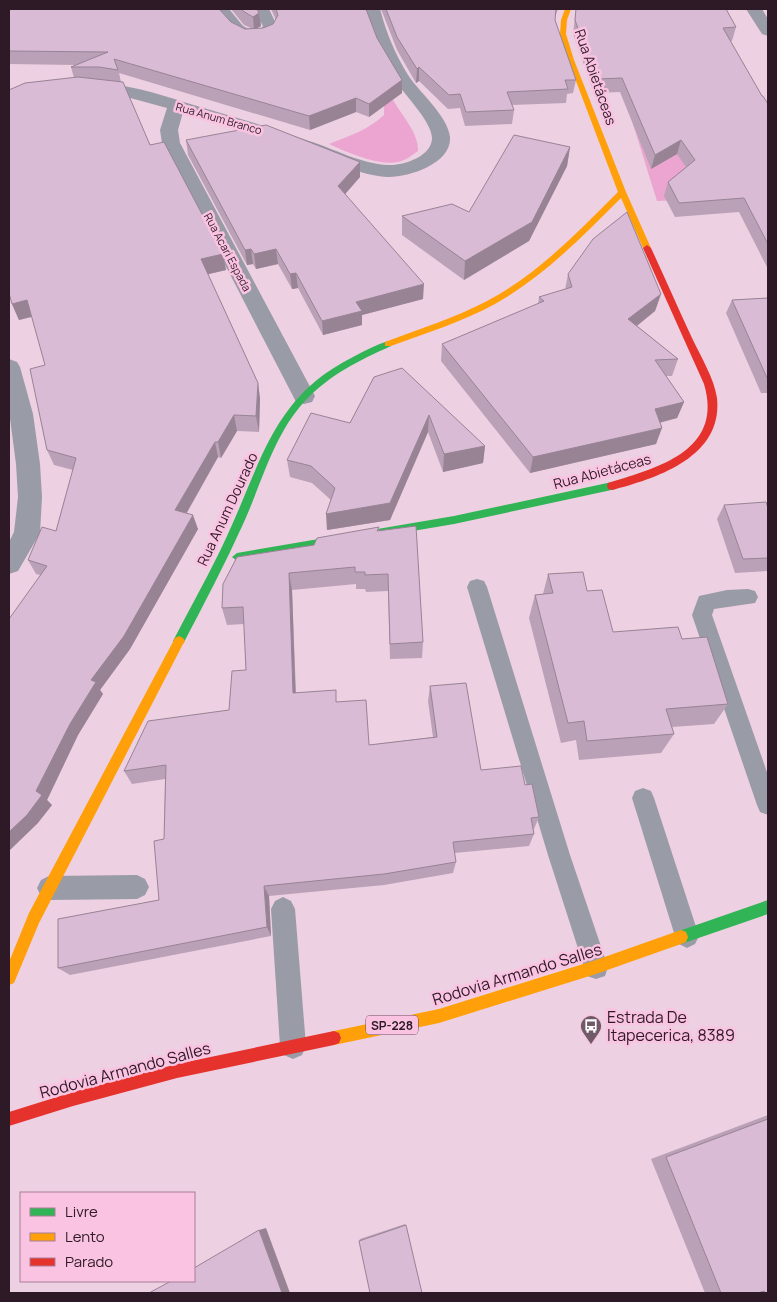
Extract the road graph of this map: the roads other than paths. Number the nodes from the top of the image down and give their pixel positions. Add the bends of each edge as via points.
1 (220, 9) edge
2 (261, 9) edge
3 (372, 9) edge
4 (568, 9) edge
5 (754, 9) edge
6 (768, 31) edge
7 (74, 88) edge
8 (177, 105) junction
9 (622, 192) junction
10 (9, 368) edge
11 (304, 396) junction
12 (221, 560) junction
13 (9, 564) edge
14 (477, 587) dead end
15 (748, 597) dead end
16 (643, 798) dead end
17 (768, 805) edge
18 (137, 887) dead end
19 (49, 888) junction
20 (768, 907) edge
21 (283, 909) dead end
22 (687, 936) junction
23 (596, 967) junction
24 (9, 978) edge
25 (293, 1046) junction
26 (9, 1119) edge

1 - 2 street via 242,34 259,37 266,34 271,26
3 - 8 street, Rua Anum Branco via 384,48 411,92 437,124 442,138 433,155 421,164 389,171 362,165 244,124
4 - 9 street, Rua Abietáceas via 563,34
5 - 6 street
7 - 8 street, Rua Anum Branco via 130,92
8 - 11 street, Rua Acari Espada via 169,130 171,143
9 - 11 street, Rua Anum Dourado via 526,281 486,306 349,363 326,375
9 - 12 street, Rua Abietáceas via 704,373 712,401 710,427 682,460 654,475 550,500
10 - 13 street via 21,414 30,497 27,533
11 - 12 street, Rua Anum Dourado via 290,413 274,443
12 - 19 street, Rua Anum Dourado
14 - 23 lane
15 - 17 lane via 706,602 702,615
16 - 22 lane
18 - 19 lane
19 - 24 street, Rua Anum Dourado
20 - 22 street, Rodovia Armando Salles / SP-228
21 - 25 lane
22 - 23 street, Rodovia Armando Salles / SP-228
23 - 25 street, Rodovia Armando Salles / SP-228 via 439,1016
25 - 26 street, Rodovia Armando Salles / SP-228 via 176,1070

